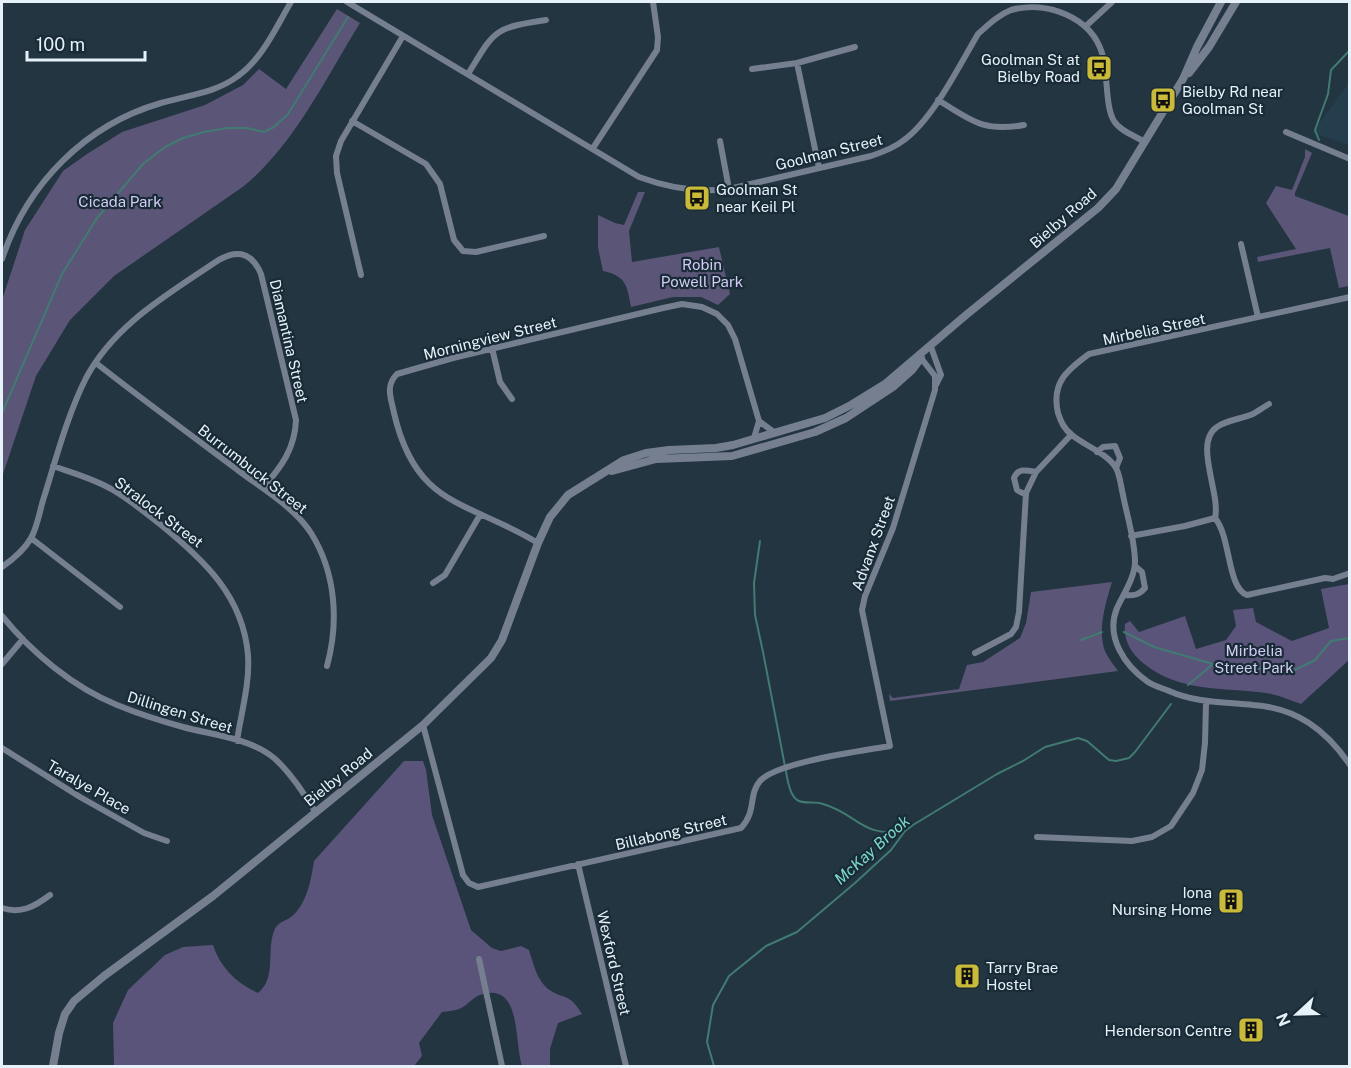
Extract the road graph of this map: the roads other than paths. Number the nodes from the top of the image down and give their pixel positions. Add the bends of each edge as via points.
1 (291, 2) edge
2 (347, 2) edge
3 (653, 2) edge
4 (1112, 2) edge
5 (1221, 2) edge
6 (1236, 2) edge
7 (546, 20) dead end
8 (1086, 27) junction
9 (403, 36) junction
10 (855, 47) dead end
11 (797, 63) junction
12 (752, 69) dead end
13 (468, 74) junction
14 (1183, 79) junction
15 (938, 100) junction
16 (352, 121) junction
17 (1024, 125) dead end
18 (1286, 132) dead end
19 (720, 141) dead end
20 (1145, 142) junction
21 (593, 148) junction
22 (1350, 159) edge
23 (819, 168) junction
24 (729, 189) junction
25 (544, 236) dead end
26 (1241, 244) dead end
27 (2, 259) edge
28 (361, 275) dead end
29 (1350, 297) edge
30 (1258, 317) junction
31 (492, 348) junction
32 (929, 348) junction
33 (921, 358) junction
34 (96, 363) junction
35 (936, 386) junction
36 (512, 399) dead end
37 (1269, 404) dead end
38 (759, 421) junction
39 (775, 434) junction
40 (1071, 435) junction
41 (754, 438) junction
42 (1097, 452) junction
43 (54, 466) junction
44 (1116, 468) junction
45 (1036, 472) junction
46 (602, 474) junction
47 (263, 488) junction
48 (1026, 495) junction
49 (480, 515) junction
50 (1215, 518) junction
51 (1131, 536) junction
52 (31, 538) junction
53 (538, 543) junction
54 (1135, 566) junction
55 (2, 567) edge
56 (1350, 573) edge
57 (433, 583) dead end
58 (1124, 595) junction
59 (120, 607) dead end
60 (2, 616) edge
61 (23, 639) junction
62 (975, 653) dead end
63 (2, 664) edge
64 (327, 666) dead end
65 (1206, 703) junction
66 (423, 725) junction
67 (237, 741) junction
68 (890, 746) joint
69 (2, 748) edge
70 (1350, 765) edge
71 (316, 813) junction
72 (1037, 837) dead end
73 (167, 841) dead end
74 (578, 864) junction
75 (50, 895) dead end
76 (2, 908) edge
77 (479, 959) dead end
78 (53, 1066) edge
79 (502, 1066) edge
80 (626, 1066) edge

1 - 27 street via 256,58 233,80 126,116 74,150 28,202
2 - 9 street, Goolman Street
3 - 21 street via 657,50
4 - 8 street
5 - 14 street, Bielby Road
6 - 14 street, Bielby Road via 1209,47
7 - 13 street via 515,25 493,35
8 - 15 street, Goolman Street via 1065,12 1051,8 1009,10 978,34
8 - 20 street, Goolman Street via 1102,50 1113,120
9 - 13 street, Goolman Street
9 - 16 street
10 - 11 street
11 - 12 street
11 - 23 street
13 - 21 street, Goolman Street
14 - 20 street, Bielby Road
15 - 17 street via 977,124
15 - 23 street, Goolman Street via 920,126 889,150
16 - 25 street via 426,164 440,184 454,240 463,251 476,252
16 - 28 street via 336,156
18 - 22 street
19 - 24 street
20 - 32 street, Bielby Road via 1116,189 1098,208
21 - 24 street, Goolman Street via 652,182 699,190
23 - 24 street, Goolman Street
26 - 30 street
29 - 30 street, Mirbelia Street
30 - 40 street, Mirbelia Street via 1089,354 1070,368 1059,383 1056,402 1061,424
31 - 36 street via 500,382
31 - 38 street, Morningview Street via 682,304 702,307 728,325
31 - 49 street, Morningview Street via 397,374 390,380 389,390 399,434 420,475 435,490
32 - 33 street, Bielby Road
32 - 35 street, Advanx Street via 941,375
32 - 39 street, Bielby Road via 885,384 851,405
33 - 35 street
33 - 46 street, Bielby Road via 892,387 846,418 815,432 732,456 656,459
34 - 43 street, Diamantina Street via 73,408
34 - 47 street, Burrumbuck Street
34 - 47 street, Diamantina Street via 110,343 142,313 218,259 236,253 247,256 261,274 296,420 290,450
35 - 68 street, Advanx Street via 893,528 862,610
37 - 50 street via 1216,427 1209,436 1206,447 1218,507
38 - 39 street
38 - 41 street
39 - 41 street, Bielby Road
40 - 42 street, Mirbelia Street
40 - 45 street
41 - 46 street, Bielby Road via 716,448 646,453 624,460
42 - 44 street, Mirbelia Street
42 - 44 street, Mirbelia Street via 1115,446 1120,458
43 - 52 street, Diamantina Street
43 - 67 street, Stralock Street via 113,490 195,552 217,576 234,604 248,654 248,678
44 - 51 street, Mirbelia Street
45 - 48 street
45 - 48 street via 1016,473 1017,490
46 - 53 street, Bielby Road via 568,495 550,517
47 - 64 street, Burrumbuck Street via 311,532 328,570 334,642
48 - 62 street via 1016,627
49 - 53 street, Morningview Street
49 - 57 street via 445,575
50 - 51 street
50 - 56 street via 1222,526 1235,585 1241,593
51 - 54 street, Mirbelia Street
52 - 55 street, Diamantina Street
52 - 59 street
53 - 66 street, Bielby Road via 502,640 491,658
54 - 58 street
54 - 58 street via 1142,572 1145,588 1134,596
58 - 65 street via 1113,628 1116,645 1126,661 1148,682
60 - 61 street, Dillingen Street
61 - 63 street
61 - 67 street, Dillingen Street via 60,672 115,704 164,722
65 - 70 street via 1255,705 1292,714 1315,726
65 - 72 street via 1202,770 1193,793 1171,826 1152,837 1132,840
66 - 71 street, Bielby Road
66 - 74 street, Billabong Street via 463,875 469,883 478,887
67 - 71 street, Dillingen Street via 273,757
68 - 74 street, Billabong Street via 816,760 767,775 756,787 749,819 741,828
69 - 73 street, Taralye Place via 135,828
71 - 78 street, Bielby Road via 74,1001 65,1014
74 - 80 street, Wexford Street
75 - 76 street via 23,911
77 - 79 street

